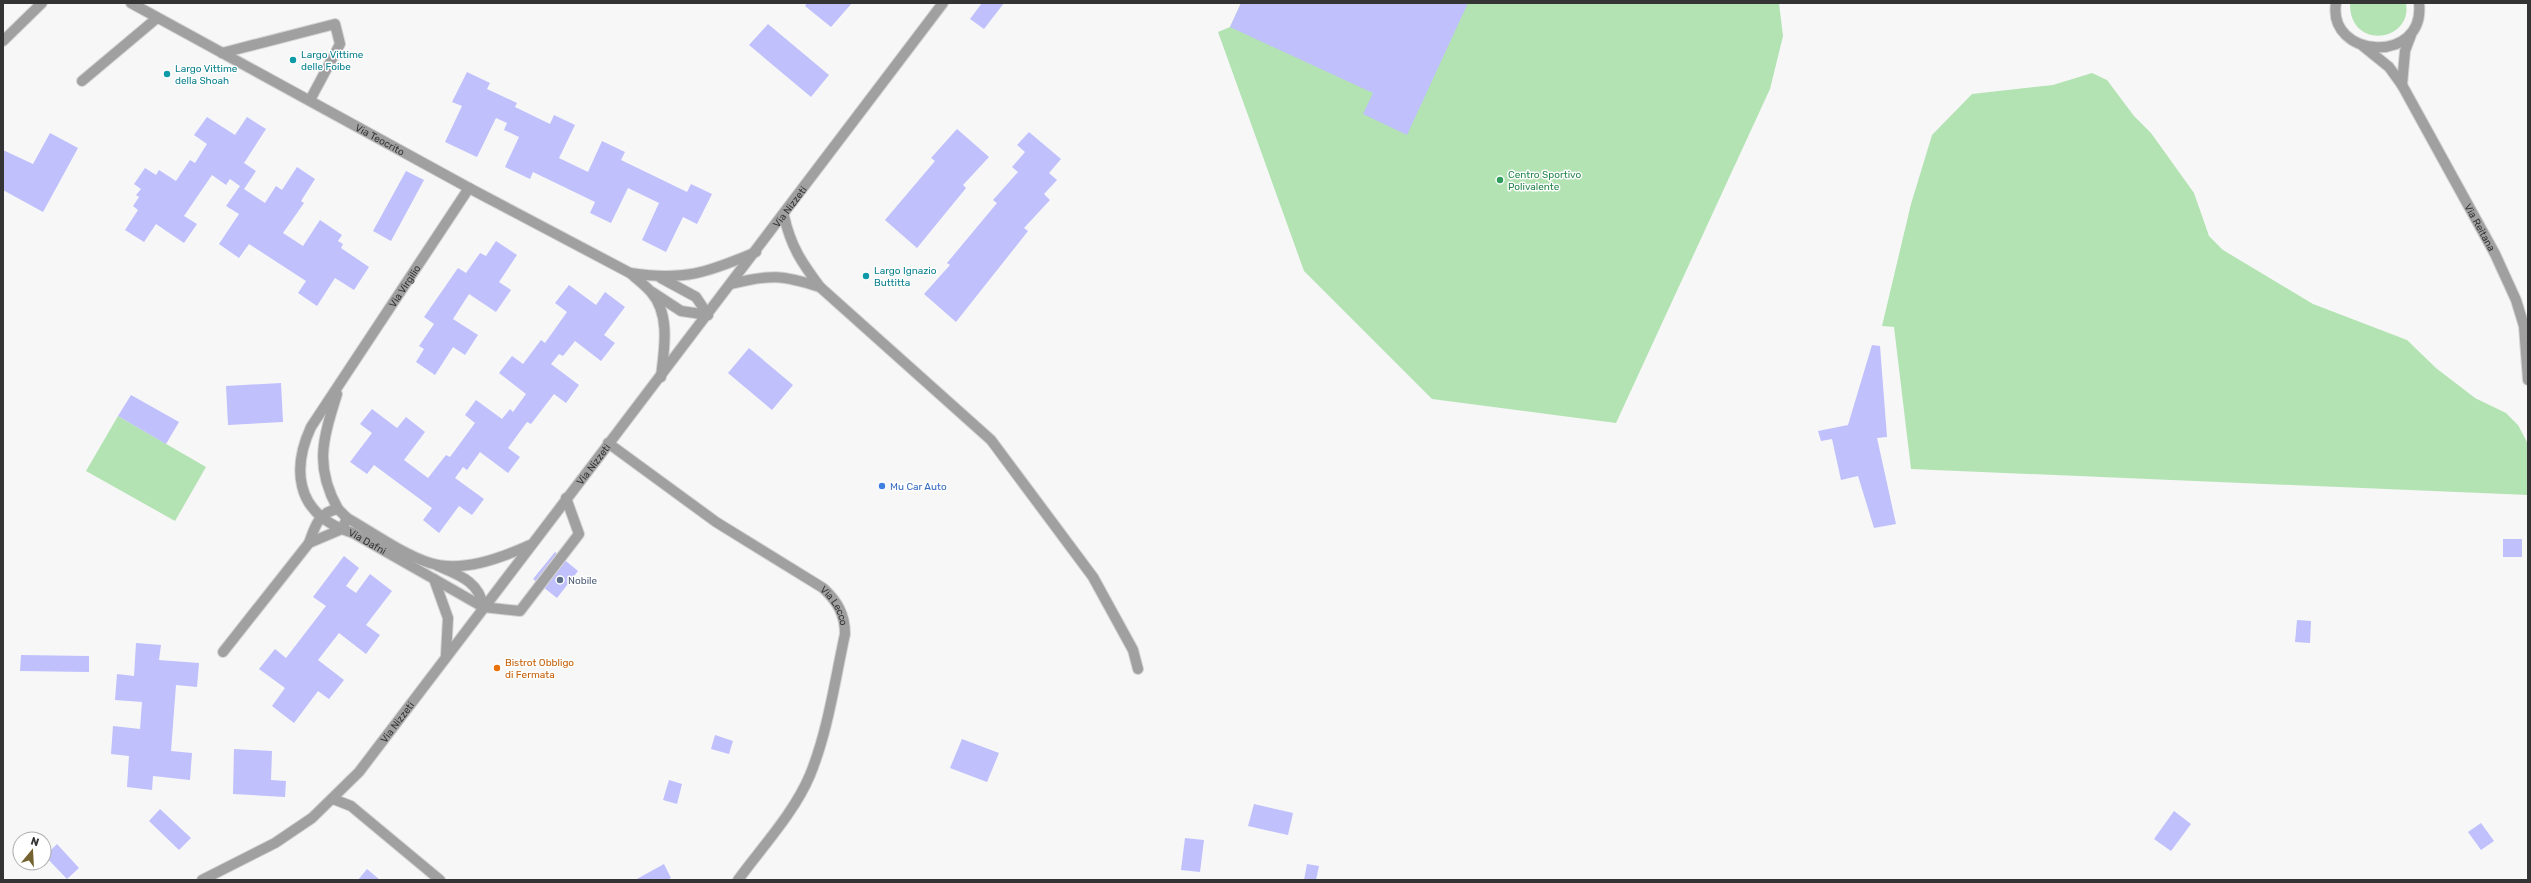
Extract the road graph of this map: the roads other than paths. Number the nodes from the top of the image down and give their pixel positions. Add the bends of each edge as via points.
1 (42, 3) edge
2 (131, 3) edge
3 (944, 3) edge
4 (2336, 3) edge
5 (2420, 4) edge
6 (158, 18) junction
7 (2414, 28) junction
8 (3, 41) edge
9 (2363, 46) junction
10 (222, 53) junction
11 (82, 81) dead end
12 (2402, 85) junction
13 (310, 100) junction
14 (468, 188) junction
15 (784, 216) junction
16 (756, 252) junction
17 (630, 273) junction
18 (657, 276) junction
19 (731, 284) junction
20 (820, 287) junction
21 (652, 292) junction
22 (708, 315) junction
23 (661, 377) junction
24 (2528, 380) edge
25 (340, 382) junction
26 (608, 443) junction
27 (566, 498) junction
28 (338, 509) junction
29 (320, 518) junction
30 (347, 518) junction
31 (342, 529) junction
32 (309, 542) junction
33 (531, 545) junction
34 (430, 563) junction
35 (434, 579) junction
36 (483, 608) junction
37 (223, 652) dead end
38 (446, 656) junction
39 (1138, 669) dead end
40 (333, 799) junction
41 (202, 880) edge
42 (440, 880) edge
43 (738, 880) edge

1 - 8 street
2 - 6 street, Via Teocrito
3 - 15 street, Via Nizzeti
4 - 9 street, Via Reitana via 2337,18 2343,30 2352,40
5 - 7 street
6 - 10 street, Via Teocrito
6 - 11 street
7 - 9 street via 2397,44 2386,48
7 - 12 street via 2405,51
9 - 12 street, Via Reitana via 2389,67
10 - 13 street, Via Teocrito
10 - 13 street via 335,24 340,44
12 - 24 street, Via Reitana via 2495,254 2516,300 2524,326
13 - 14 street, Via Teocrito
14 - 17 street, Via Teocrito
14 - 25 street, Via Virgilio
15 - 16 street, Via Nizzeti
15 - 20 street via 788,236 797,257
16 - 18 street via 715,270 692,276
16 - 19 street, Via Nizzeti
17 - 18 street
17 - 21 street
18 - 22 street via 696,297
19 - 20 street via 775,276
19 - 22 street, Via Nizzeti
20 - 39 street via 991,440 1093,577 1133,650
21 - 22 street via 681,311
21 - 23 street via 666,338
22 - 23 street, Via Nizzeti
23 - 26 street, Via Nizzeti
25 - 28 street, Via Dafni via 329,419 322,457 327,489
25 - 29 street, Via Virgilio via 311,427 303,444 300,459 302,485 313,512
26 - 27 street, Via Nizzeti
26 - 43 street, Via Lecco via 716,522 823,588 834,598 845,622 845,634 820,746 810,776 789,811
27 - 33 street, Via Nizzeti
27 - 36 street via 579,534 520,611
28 - 29 street via 329,511
28 - 30 street, Via Dafni
29 - 31 street
29 - 32 street
30 - 31 street
30 - 34 street, Via Dafni
31 - 32 street, Via Dafni
31 - 35 street, Via Dafni
32 - 37 street
33 - 34 street, Via Dafni via 502,558 477,563
33 - 36 street, Via Nizzeti
34 - 36 street via 461,576 479,590
35 - 36 street, Via Dafni
35 - 38 street via 448,618
36 - 38 street, Via Nizzeti
38 - 40 street, Via Nizzeti via 359,772
40 - 41 street, Via Nizzeti via 312,818 275,843
40 - 42 street via 351,806

